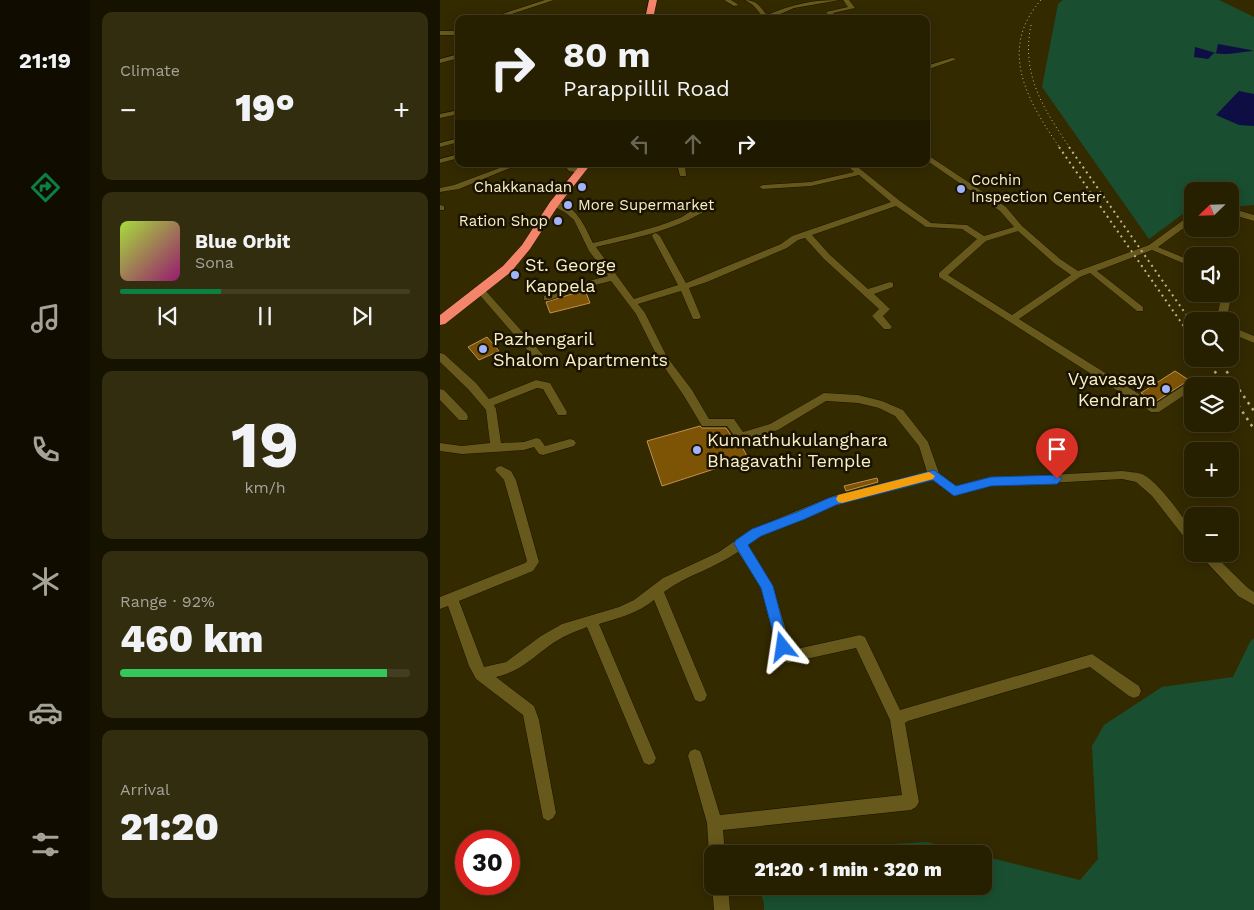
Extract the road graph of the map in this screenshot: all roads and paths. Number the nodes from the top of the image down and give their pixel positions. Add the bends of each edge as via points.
1 (551, 0) edge
2 (653, 0) edge
3 (727, 0) edge
4 (748, 0) edge
5 (785, 0) edge
6 (837, 0) edge
7 (846, 0) edge
8 (736, 5) dead end
9 (534, 6) junction
10 (793, 6) junction
11 (541, 11) dead end
12 (504, 15) edge
13 (650, 15) edge
14 (762, 15) edge
15 (771, 15) edge
16 (832, 15) edge
17 (455, 32) edge
18 (440, 33) edge
19 (455, 57) edge
20 (954, 59) dead end
21 (440, 61) edge
22 (930, 67) edge
23 (455, 113) edge
24 (440, 116) edge
25 (455, 141) edge
26 (440, 145) edge
27 (455, 157) edge
28 (930, 158) edge
29 (440, 161) edge
30 (508, 167) edge
31 (570, 167) edge
32 (583, 167) edge
33 (682, 167) edge
34 (857, 170) edge
35 (683, 174) dead end
36 (763, 187) dead end
37 (440, 190) edge
38 (897, 203) junction
39 (554, 204) junction
40 (705, 208) dead end
41 (1184, 224) edge
42 (1019, 228) junction
43 (806, 234) junction
44 (656, 236) dead end
45 (983, 239) junction
46 (591, 246) junction
47 (1152, 247) junction
48 (1184, 261) edge
49 (1091, 270) junction
50 (1077, 275) junction
51 (613, 278) junction
52 (890, 285) dead end
53 (684, 287) junction
54 (481, 291) junction
55 (866, 293) junction
56 (547, 298) dead end
57 (632, 303) junction
58 (1140, 309) dead end
59 (696, 317) dead end
60 (1012, 319) junction
61 (440, 321) edge
62 (887, 327) dead end
63 (1239, 333) edge
64 (1254, 340) edge
65 (440, 356) edge
66 (545, 360) dead end
67 (1184, 391) edge
68 (440, 393) edge
69 (487, 404) junction
70 (562, 412) dead end
71 (463, 417) dead end
72 (570, 443) dead end
73 (440, 447) edge
74 (496, 447) junction
75 (501, 470) dead end
76 (934, 475) junction
77 (1184, 528) edge
78 (740, 544) junction
79 (1213, 562) edge
80 (657, 590) junction
81 (1254, 599) edge
82 (446, 601) edge
83 (591, 620) junction
84 (482, 674) junction
85 (1134, 691) dead end
86 (700, 695) dead end
87 (897, 719) junction
88 (695, 756) dead end
89 (649, 758) dead end
90 (548, 813) dead end
91 (715, 823) junction
92 (716, 845) edge
93 (721, 895) edge
94 (722, 910) edge

1 - 9 street
2 - 13 highway
3 - 8 street
4 - 14 street
5 - 10 street
6 - 10 street
7 - 16 street via 852,8 829,12
9 - 11 street
9 - 12 street
10 - 15 street
17 - 18 street
19 - 21 street
20 - 22 street
23 - 24 street
25 - 26 street
27 - 29 street
28 - 42 street via 1003,209
30 - 37 street
31 - 32 street
32 - 39 highway
33 - 35 street
34 - 36 street via 811,184
34 - 38 street
38 - 43 street
38 - 45 street via 929,225 964,227
39 - 46 street via 578,219
39 - 54 highway via 526,247
40 - 46 street via 667,225
41 - 47 street
42 - 45 street
42 - 50 street
43 - 53 street via 729,271
43 - 55 street
44 - 53 street
45 - 60 street via 942,275
46 - 51 street
47 - 48 street
47 - 49 street
49 - 50 street
49 - 58 street
50 - 60 street
51 - 56 street
51 - 57 street
52 - 55 street
53 - 57 street
53 - 59 street
54 - 61 highway
54 - 66 street
55 - 62 street via 885,309 877,316
57 - 76 street via 662,358 706,422 730,422 741,437 774,428 824,397 858,399 899,413 924,445
60 - 67 street via 1155,409
63 - 64 street
65 - 69 street
68 - 71 street
69 - 70 street via 536,384 546,386
69 - 74 street via 491,409
72 - 74 street via 542,451 536,442
73 - 74 street via 462,450
75 - 82 street via 510,480 533,562 529,567
76 - 77 street via 954,491 991,482 1122,475 1139,478 1156,493
76 - 78 street via 833,501 756,533
78 - 80 street
78 - 87 street via 767,586 788,657 860,641
79 - 81 street
80 - 83 street via 639,604
80 - 86 street
82 - 84 street
83 - 84 street via 546,640 509,668
83 - 89 street
84 - 90 street via 529,711
85 - 87 street via 1092,660
87 - 91 street via 911,802
88 - 91 street
91 - 92 street
93 - 94 street

